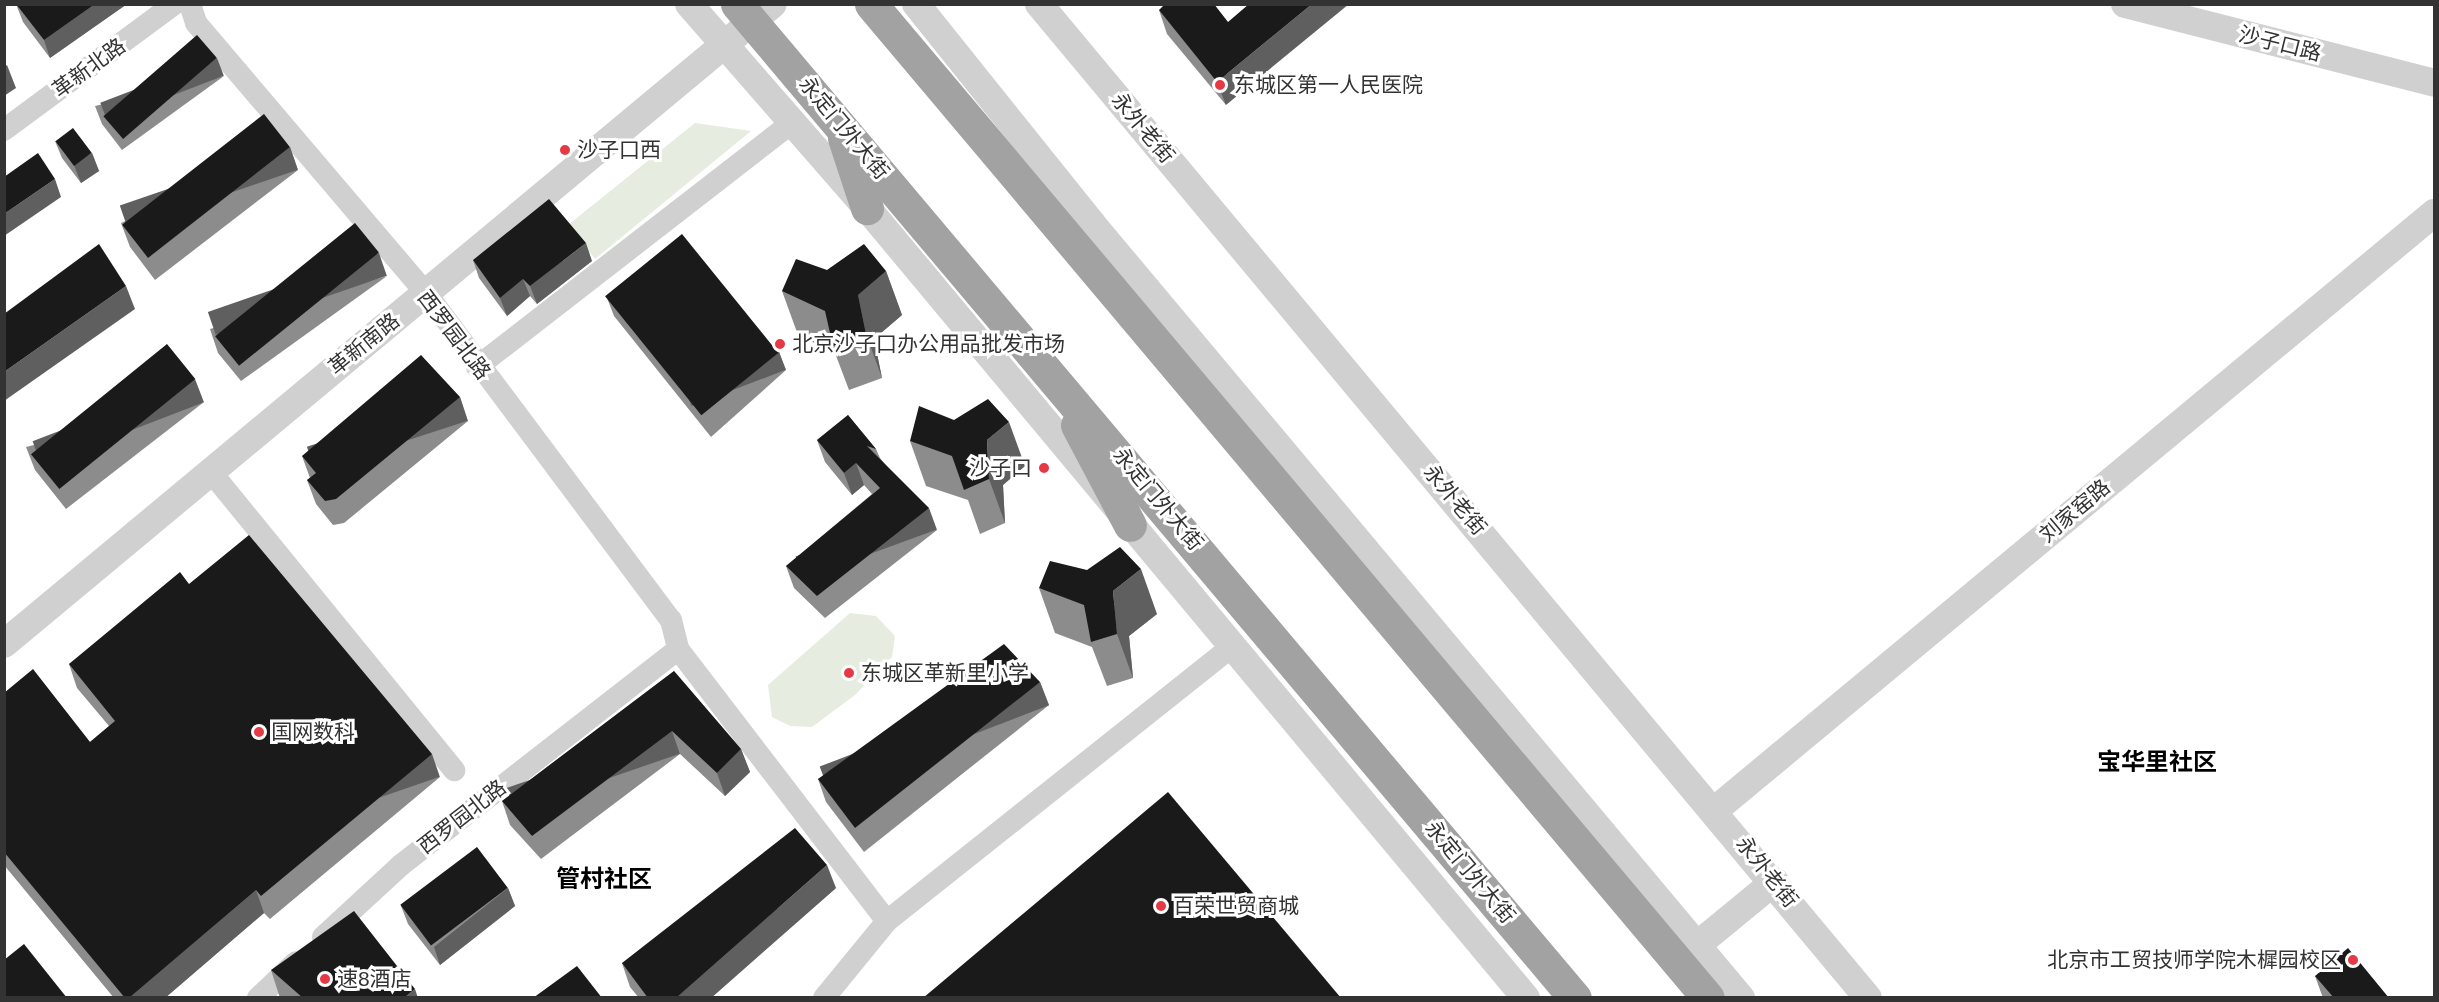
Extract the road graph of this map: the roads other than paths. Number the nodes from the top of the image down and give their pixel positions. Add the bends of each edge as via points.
1 (174, 4) edge
2 (189, 4) edge
3 (689, 4) edge
4 (871, 4) edge
5 (916, 4) edge
6 (1039, 4) edge
7 (2125, 4) edge
8 (754, 10) edge
9 (724, 45) junction
10 (2434, 83) edge
11 (792, 123) junction
12 (840, 125) junction
13 (4, 130) edge
14 (867, 208) junction
15 (2434, 213) edge
16 (426, 293) junction
17 (477, 367) junction
18 (1047, 368) junction
19 (211, 472) junction
20 (1130, 525) junction
21 (4, 644) edge
22 (1232, 646) junction
23 (678, 649) junction
24 (454, 770) dead end
25 (1716, 810) junction
26 (1775, 880) junction
27 (887, 921) junction
28 (1696, 946) junction
29 (258, 998) edge
30 (824, 998) edge
31 (1526, 998) edge
32 (1575, 998) edge
33 (1708, 998) edge
34 (1741, 998) edge
35 (1868, 998) edge

1 - 13 street, 革新北路
2 - 16 street, 西罗园北路 via 196,23
3 - 9 street, 永定门外大街
4 - 33 highway
5 - 28 street via 1093,225
6 - 25 street, 永外老街
7 - 10 street, 沙子口路
8 - 9 street, 革新南路
8 - 12 highway, 永定门外大街
9 - 11 street, 永定门外大街
9 - 16 street, 革新南路
11 - 14 street, 永定门外大街
11 - 17 street
12 - 14 highway
12 - 18 highway, 永定门外大街
14 - 20 street, 永定门外大街
15 - 25 street, 刘家窑路
16 - 17 street, 西罗园北路
16 - 19 street, 革新南路
17 - 23 street, 西罗园北路 via 671,620
18 - 20 highway
18 - 32 highway, 永定门外大街
19 - 21 street, 革新南路
19 - 24 street
20 - 22 street, 永定门外大街
22 - 27 street
22 - 31 street, 永定门外大街
23 - 27 street, 西罗园北路
23 - 29 street, 西罗园北路 via 401,865
25 - 26 street, 永外老街
26 - 28 street
26 - 35 street, 永外老街
27 - 30 street
28 - 34 street

